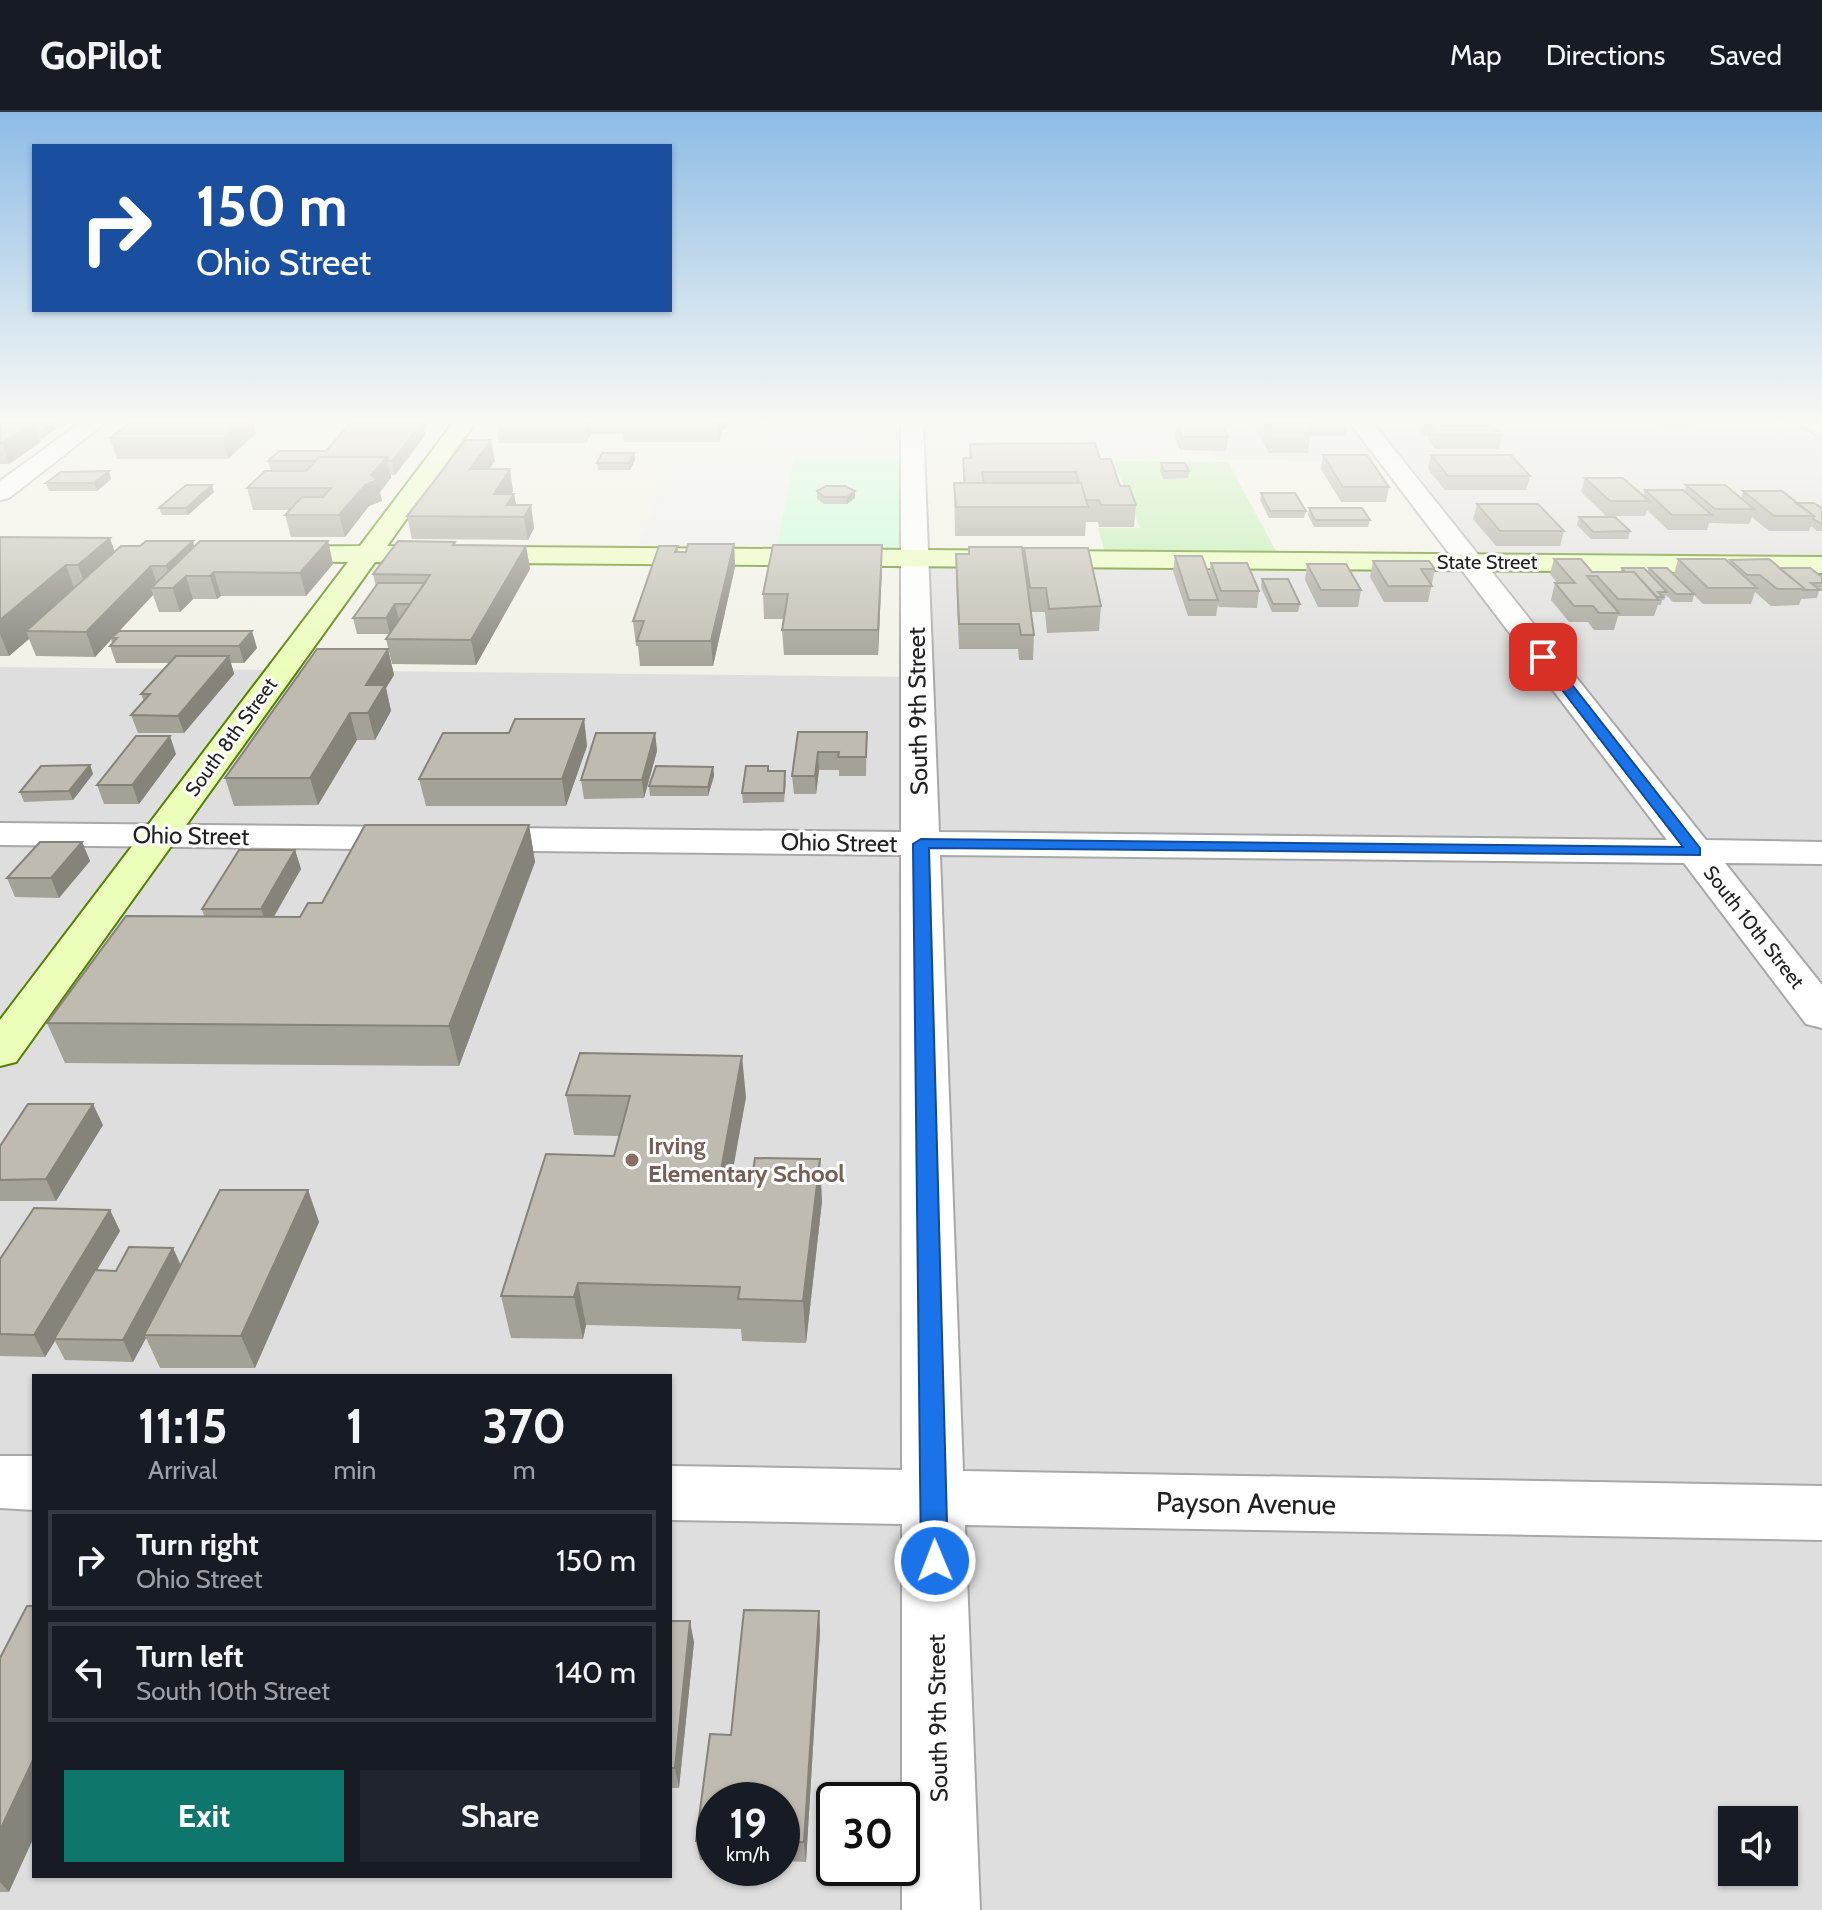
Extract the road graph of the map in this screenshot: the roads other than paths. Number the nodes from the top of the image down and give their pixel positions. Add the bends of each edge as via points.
1 (401, 507) edge
2 (914, 507) edge
3 (1426, 507) edge
4 (239, 553) edge
5 (366, 554) junction
6 (915, 558) junction
7 (1469, 562) junction
8 (1822, 565) edge
9 (0, 834) edge
10 (159, 836) junction
11 (921, 844) junction
12 (1695, 851) junction
13 (1822, 853) edge
14 (1822, 1014) edge
15 (0, 1052) edge
16 (0, 1482) edge
17 (32, 1483) edge
18 (672, 1493) edge
19 (934, 1498) junction
20 (1822, 1513) edge
21 (941, 1910) edge

1 - 5 street, South 8th Street
2 - 6 street, South 9th Street
3 - 7 street, South 10th Street
4 - 5 street, State Street
5 - 6 street, State Street
5 - 10 street, South 8th Street
6 - 7 street, State Street
6 - 11 street, South 9th Street
7 - 8 street, State Street
7 - 12 street, South 10th Street
9 - 10 street, Ohio Street
10 - 11 street, Ohio Street
10 - 15 street, South 8th Street
11 - 12 street, Ohio Street
11 - 19 street, South 9th Street
12 - 13 street, Ohio Street
12 - 14 street, South 10th Street
16 - 17 street
18 - 19 street, Payson Avenue
19 - 20 street, Payson Avenue
19 - 21 street, South 9th Street

